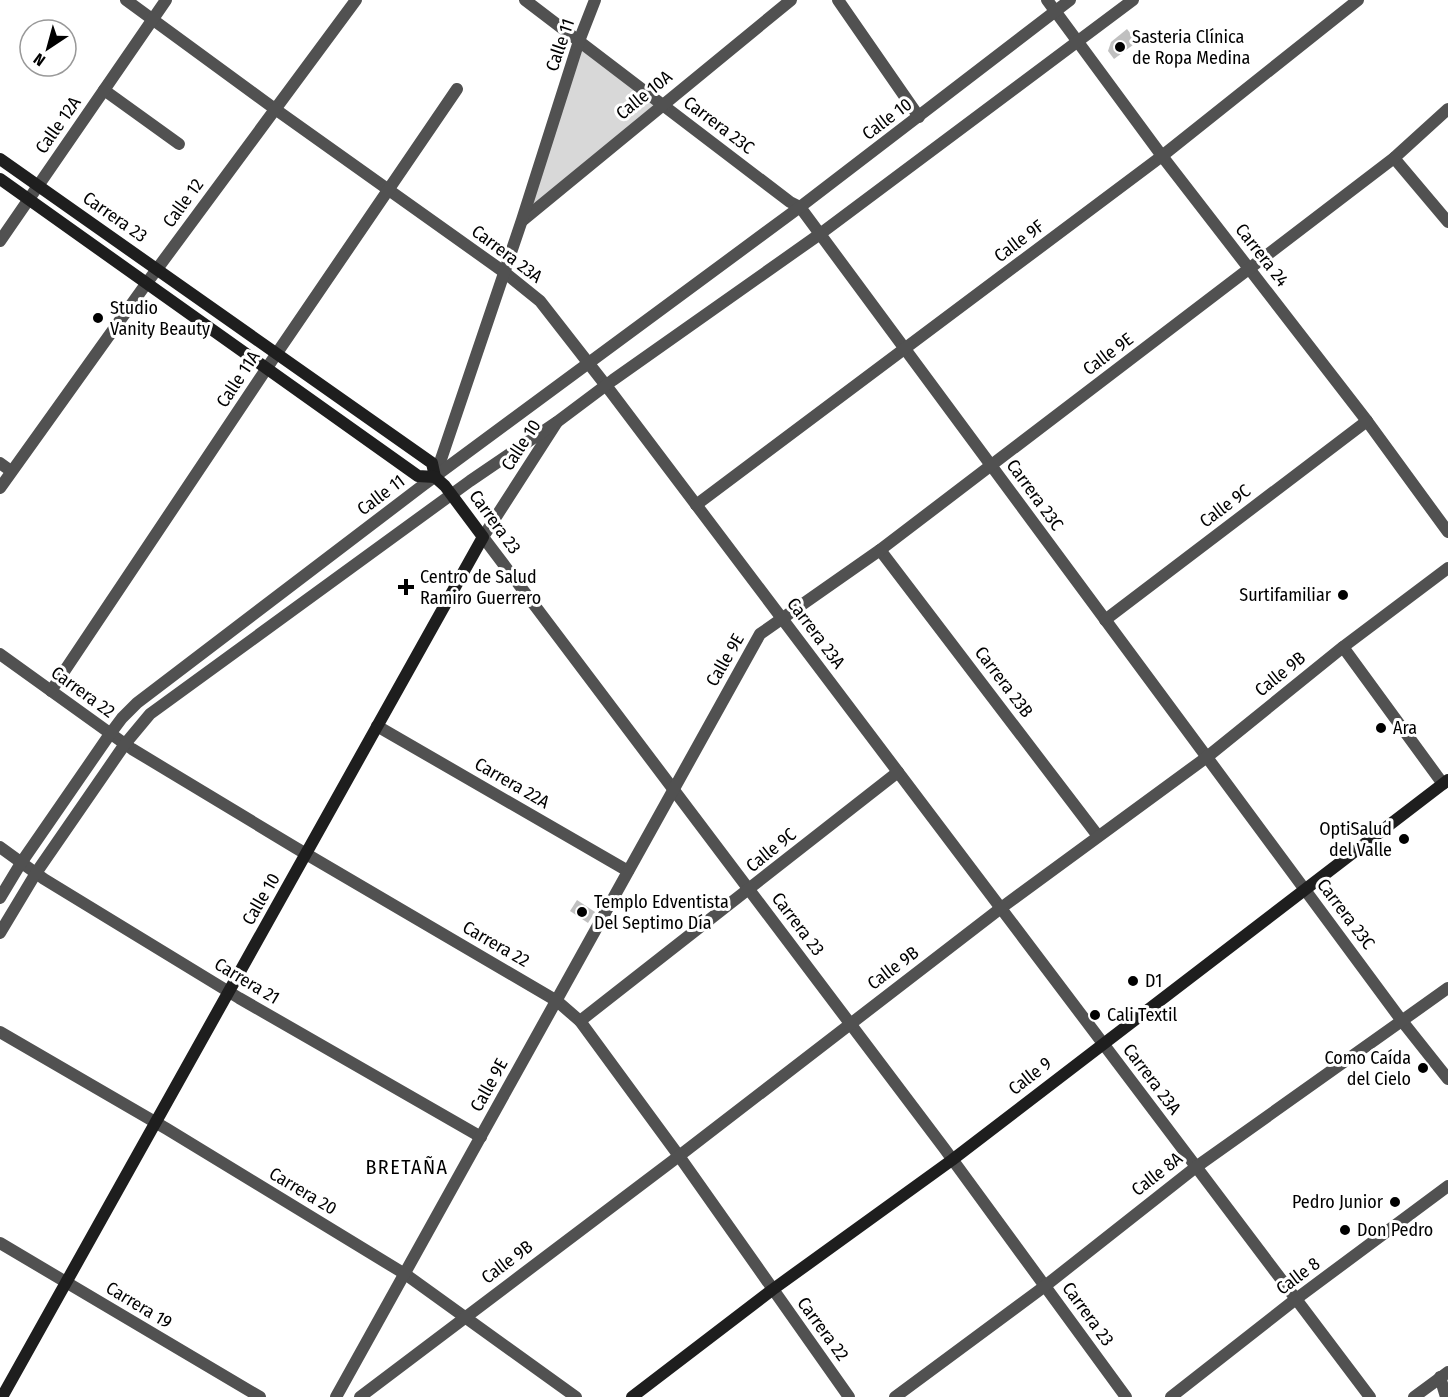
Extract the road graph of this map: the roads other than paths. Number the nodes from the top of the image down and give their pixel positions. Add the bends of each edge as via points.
1 (126, 0) edge
2 (166, 0) edge
3 (356, 0) edge
4 (525, 0) edge
5 (595, 0) edge
6 (791, 0) edge
7 (838, 0) edge
8 (1047, 0) edge
9 (1070, 0) edge
10 (1133, 0) edge
11 (1358, 0) edge
12 (1055, 12) junction
13 (152, 19) junction
14 (579, 41) junction
15 (1078, 42) junction
16 (457, 89) dead end
17 (104, 90) junction
18 (662, 104) junction
19 (275, 109) junction
20 (1448, 109) edge
21 (919, 117) junction
22 (179, 144) dead end
23 (1162, 156) junction
24 (1394, 158) junction
25 (0, 159) edge
26 (0, 179) edge
27 (38, 186) junction
28 (389, 191) junction
29 (29, 199) junction
30 (800, 207) junction
31 (522, 220) junction
32 (1448, 222) edge
33 (820, 234) junction
34 (0, 241) edge
35 (1250, 268) junction
36 (157, 269) junction
37 (504, 272) junction
38 (146, 284) junction
39 (905, 349) junction
40 (276, 353) junction
41 (588, 363) junction
42 (267, 369) junction
43 (606, 386) junction
44 (1367, 421) junction
45 (557, 422) junction
46 (0, 463) edge
47 (991, 465) junction
48 (11, 471) junction
49 (435, 477) junction
50 (0, 488) edge
51 (452, 494) junction
52 (696, 505) junction
53 (1448, 532) edge
54 (483, 537) junction
55 (880, 550) junction
56 (1448, 568) edge
57 (781, 618) junction
58 (1106, 620) junction
59 (1342, 647) junction
60 (0, 654) edge
61 (51, 691) junction
62 (377, 726) junction
63 (110, 734) junction
64 (125, 744) junction
65 (1207, 757) junction
66 (898, 772) junction
67 (1445, 782) edge
68 (673, 788) junction
69 (1098, 836) junction
70 (0, 847) edge
71 (307, 854) junction
72 (21, 863) junction
73 (628, 871) junction
74 (36, 873) junction
75 (1305, 889) junction
76 (749, 890) junction
77 (0, 898) edge
78 (1001, 908) junction
79 (0, 933) edge
80 (1448, 988) edge
81 (229, 991) junction
82 (557, 1001) junction
83 (580, 1021) junction
84 (1402, 1021) junction
85 (850, 1023) junction
86 (0, 1032) edge
87 (1103, 1043) junction
88 (1448, 1079) edge
89 (157, 1123) junction
90 (481, 1137) junction
91 (679, 1156) junction
92 (952, 1160) junction
93 (1196, 1167) junction
94 (1448, 1186) edge
95 (0, 1243) edge
96 (405, 1274) junction
97 (66, 1282) junction
98 (1045, 1286) junction
99 (772, 1290) junction
100 (1296, 1299) junction
101 (465, 1317) junction
102 (1444, 1374) edge
103 (2, 1397) edge
104 (260, 1397) edge
105 (336, 1397) edge
106 (360, 1397) edge
107 (576, 1397) edge
108 (632, 1397) edge
109 (849, 1397) edge
110 (895, 1397) edge
111 (1126, 1397) edge
112 (1171, 1397) edge
113 (1370, 1397) edge
114 (1414, 1397) edge
115 (1446, 1397) edge

1 - 13 street, Carrera 23A
2 - 13 street, Calle 12A
3 - 19 street, Calle 12
4 - 14 street, Carrera 23C
5 - 14 street, Calle 11
6 - 18 street, Calle 10A
7 - 21 street
8 - 12 street, Carrera 24
9 - 12 street, Calle 10
10 - 15 street, Calle 10
11 - 23 street, Calle 9F
12 - 15 street, Carrera 24
12 - 21 street, Calle 10
13 - 17 street, Calle 12A
13 - 19 street, Carrera 23A
14 - 18 street, Carrera 23C
14 - 31 street, Calle 11
15 - 23 street, Carrera 24
15 - 33 street, Calle 10
16 - 28 street, Calle 11A
17 - 22 street
17 - 27 street, Calle 12A
18 - 30 street, Carrera 23C
18 - 31 street, Calle 10A
19 - 28 street, Carrera 23A
19 - 36 street, Calle 12
20 - 24 street, Calle 9E
21 - 30 street, Calle 10
23 - 35 street, Carrera 24
23 - 39 street, Calle 9F
24 - 32 street
24 - 35 street, Calle 9E
25 - 27 main road, Carrera 23
26 - 29 main road, Carrera 23
27 - 29 street, Calle 12A
27 - 36 main road, Carrera 23
28 - 37 street, Carrera 23A
28 - 40 street, Calle 11A
29 - 34 street, Calle 12A
29 - 38 main road, Carrera 23
30 - 33 street, Carrera 23C
30 - 41 street, Calle 10
31 - 37 street, Calle 11
33 - 39 street, Carrera 23C
33 - 43 street, Calle 10
35 - 44 street, Carrera 24
35 - 47 street, Calle 9E
36 - 38 street, Calle 12
36 - 40 main road, Carrera 23
37 - 41 street, Carrera 23A via 540,302
37 - 49 street, Calle 11
38 - 42 main road, Carrera 23
38 - 48 street, Calle 12
39 - 47 street, Carrera 23C
39 - 52 street, Calle 9F
40 - 42 street, Calle 11A
40 - 49 main road, Carrera 23 via 432,463
41 - 43 street, Carrera 23A
41 - 49 street, Calle 10
42 - 49 main road, Carrera 23 via 418,476
42 - 61 street, Calle 11A
43 - 45 street, Calle 10
43 - 52 street, Carrera 23A
44 - 53 street, Carrera 24
44 - 58 street, Calle 9C
45 - 51 street, Calle 10
45 - 54 street, Calle 10
46 - 48 street
47 - 55 street, Calle 9E
47 - 58 street, Carrera 23C
48 - 50 street, Calle 12
49 - 51 main road, Carrera 23
49 - 63 street, Calle 11 via 137,703
51 - 54 main road, Carrera 23
51 - 64 street via 150,714
52 - 57 street, Carrera 23A
54 - 62 main road, Calle 10
54 - 68 street, Carrera 23
55 - 57 street, Calle 9E
55 - 69 street, Carrera 23B
56 - 59 street, Calle 9B
57 - 66 street, Carrera 23A
57 - 68 street, Calle 9E via 760,634
58 - 65 street, Carrera 23C
59 - 65 street, Calle 9B
59 - 67 street
60 - 61 street, Carrera 22
61 - 63 street, Carrera 22
62 - 71 main road, Calle 10
62 - 73 street, Carrera 22A
63 - 64 street, Carrera 22
63 - 72 street, Calle 11
64 - 71 street, Carrera 22
64 - 74 street
65 - 69 street, Calle 9B
65 - 75 street, Carrera 23C
66 - 76 street, Calle 9C
66 - 78 street, Carrera 23A
67 - 75 main road, Calle 9
68 - 73 street, Calle 9E
68 - 76 street, Carrera 23
69 - 78 street, Calle 9B
70 - 72 street, Carrera 21
71 - 81 main road, Calle 10
71 - 82 street, Carrera 22
72 - 74 street, Carrera 21
72 - 77 street, Calle 11
73 - 82 street, Calle 9E
74 - 79 street
74 - 81 street, Carrera 21
75 - 84 street, Carrera 23C
75 - 87 main road, Calle 9
76 - 83 street, Calle 9C
76 - 85 street, Carrera 23
78 - 85 street, Calle 9B
78 - 87 street, Carrera 23A
80 - 84 street, Calle 8A
81 - 89 main road, Calle 10
81 - 90 street, Carrera 21
82 - 83 street, Carrera 22
82 - 90 street, Calle 9E
83 - 91 street, Carrera 22
84 - 88 street, Carrera 23C
84 - 93 street, Calle 8A
85 - 91 street, Calle 9B
85 - 92 street, Carrera 23
86 - 89 street, Carrera 20
87 - 92 main road, Calle 9
87 - 93 street, Carrera 23A
89 - 96 street, Carrera 20
89 - 97 main road, Calle 10
90 - 96 street, Calle 9E
91 - 99 street, Carrera 22
91 - 101 street, Calle 9B
92 - 98 street, Carrera 23
92 - 99 main road, Calle 9
93 - 98 street, Calle 8A
93 - 100 street, Carrera 23A
94 - 100 street, Calle 8
95 - 97 street, Carrera 19
96 - 101 street, Carrera 20
96 - 105 street, Calle 9E
97 - 103 main road, Calle 10
97 - 104 street, Carrera 19
98 - 110 street, Calle 8A
98 - 111 street, Carrera 23
99 - 108 main road, Calle 9
99 - 109 street, Carrera 22
100 - 112 street, Calle 8
100 - 113 street, Carrera 23A
101 - 106 street, Calle 9B
101 - 107 street, Carrera 20
102 - 114 street
102 - 115 street

